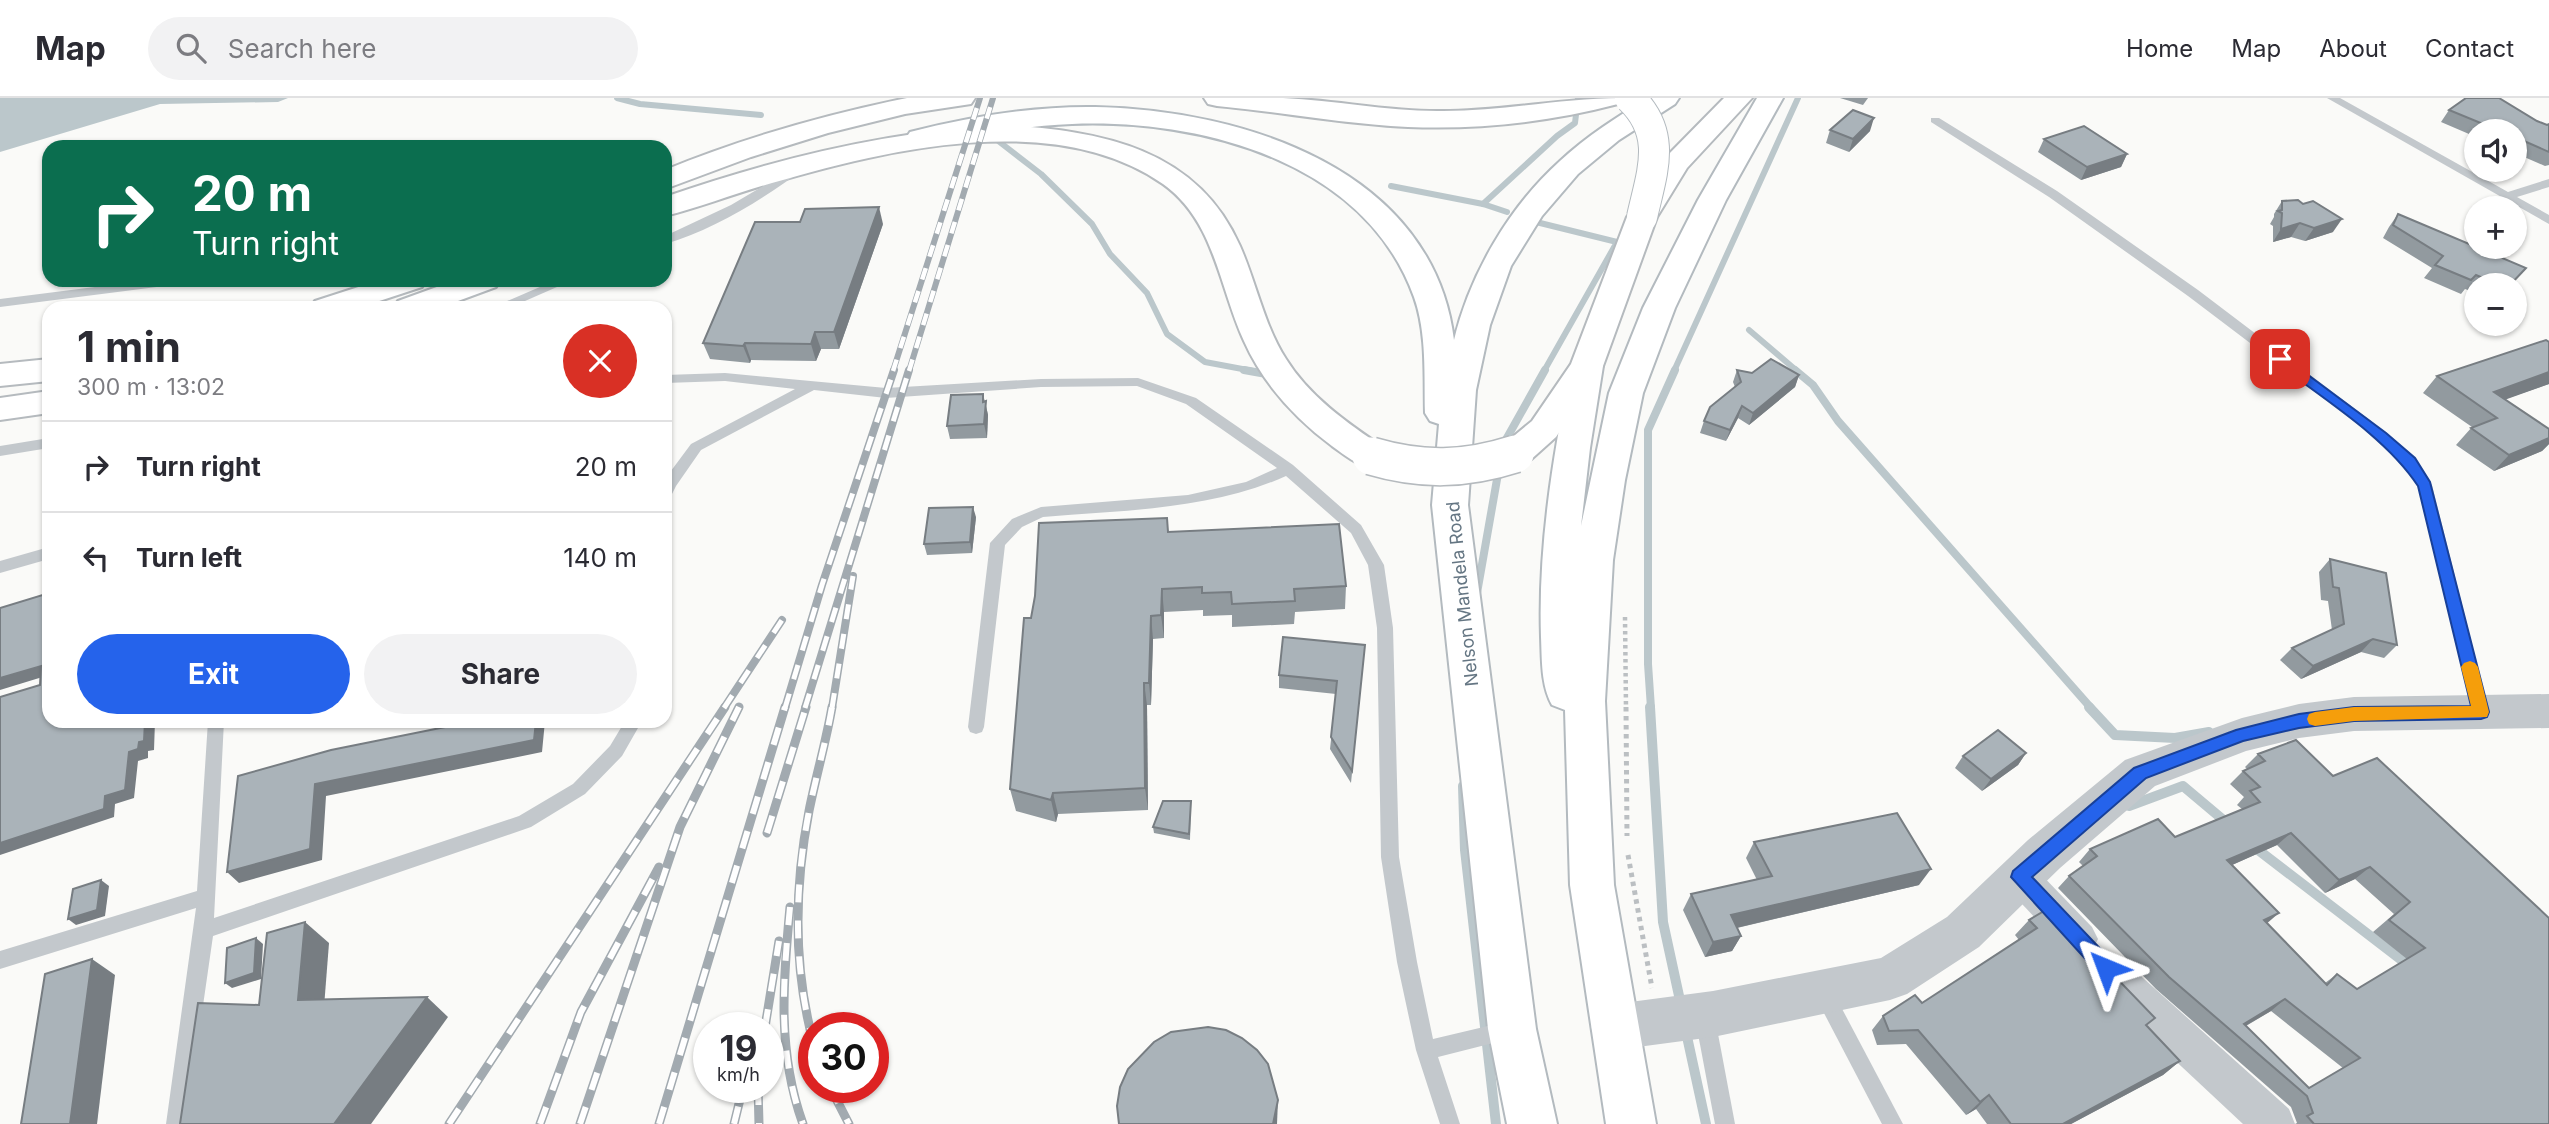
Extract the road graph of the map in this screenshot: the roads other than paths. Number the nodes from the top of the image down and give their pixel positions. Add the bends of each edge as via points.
1 (953, 98) edge
2 (1217, 98) edge
3 (1609, 98) edge
4 (1630, 98) edge
5 (1666, 98) edge
6 (1739, 98) edge
7 (1770, 98) edge
8 (2332, 98) edge
9 (1935, 120) dead end
10 (888, 145) junction
11 (802, 165) junction
12 (672, 177) edge
13 (2549, 183) edge
14 (2507, 196) joint
15 (672, 205) edge
16 (2527, 207) edge
17 (1642, 217) junction
18 (2549, 220) edge
19 (672, 237) edge
20 (125, 287) edge
21 (390, 287) edge
22 (466, 287) edge
23 (549, 287) edge
24 (347, 301) edge
25 (428, 301) edge
26 (514, 301) edge
27 (0, 303) edge
28 (1587, 366) junction
29 (42, 371) edge
30 (0, 375) edge
31 (672, 379) edge
32 (813, 385) junction
33 (42, 403) edge
34 (0, 409) edge
35 (42, 444) edge
36 (0, 451) edge
37 (1288, 469) junction
38 (672, 480) edge
39 (1450, 505) junction
40 (42, 555) edge
41 (0, 567) edge
42 (2549, 711) edge
43 (2481, 712) junction
44 (975, 727) dead end
45 (216, 728) edge
46 (630, 728) edge
47 (2020, 877) junction
48 (1592, 885) junction
49 (205, 897) junction
50 (204, 930) junction
51 (0, 960) edge
52 (1823, 992) junction
53 (1705, 1016) junction
54 (1637, 1023) junction
55 (1512, 1029) junction
56 (1426, 1050) junction
57 (176, 1124) edge
58 (1450, 1124) edge
59 (1532, 1124) edge
60 (1631, 1124) edge
61 (1725, 1124) edge
62 (1894, 1124) edge
63 (2274, 1124) edge

1 - 12 main road via 827,124
2 - 3 main road via 1439,120 1491,118
4 - 17 main road, bridge via 1652,121 1656,140
5 - 39 main road, Nelson Mandela Road via 1609,134 1568,168 1530,212 1496,266 1474,325 1459,390
6 - 17 main road via 1676,163
7 - 48 main road via 1712,200 1659,308 1626,393 1594,560 1586,701
8 - 14 lane
9 - 43 lane via 2053,194 2193,293 2409,462 2425,485
10 - 11 main road
10 - 28 main road, bridge via 1038,136 1100,145 1160,169 1185,187 1209,214 1260,341 1282,377 1312,411 1371,456 1426,470 1454,470 1515,454 1544,429
10 - 39 main road via 1039,118 1133,116 1244,137 1333,177 1364,199 1395,233 1416,264 1430,298
11 - 15 main road
11 - 19 lane via 749,201
13 - 14 lane
16 - 18 lane
17 - 28 main road
20 - 27 lane
21 - 24 main road
22 - 25 main road
23 - 26 lane
28 - 48 main road via 1568,465 1559,555 1563,677
29 - 30 main road
31 - 32 lane via 725,377
32 - 37 lane via 886,393 1138,382 1191,401
32 - 38 lane via 696,447
33 - 34 main road
35 - 36 lane
37 - 44 lane via 1250,486 1188,500 1041,512 1017,523 998,543
37 - 56 lane via 1356,529 1376,565 1385,628 1390,857
39 - 55 main road, Nelson Mandela Road
40 - 41 lane
42 - 43 street
43 - 47 street via 2354,714 2242,735 2140,773
45 - 49 lane
46 - 50 lane via 616,751 579,789 525,822
47 - 52 street via 1963,932 1890,978
47 - 63 street via 2140,1004
48 - 54 main road
49 - 50 lane
49 - 51 lane
50 - 57 lane
52 - 53 street
52 - 62 lane
53 - 54 street
53 - 61 lane
54 - 60 main road
55 - 56 lane
55 - 59 main road, Nelson Mandela Road
56 - 58 lane

